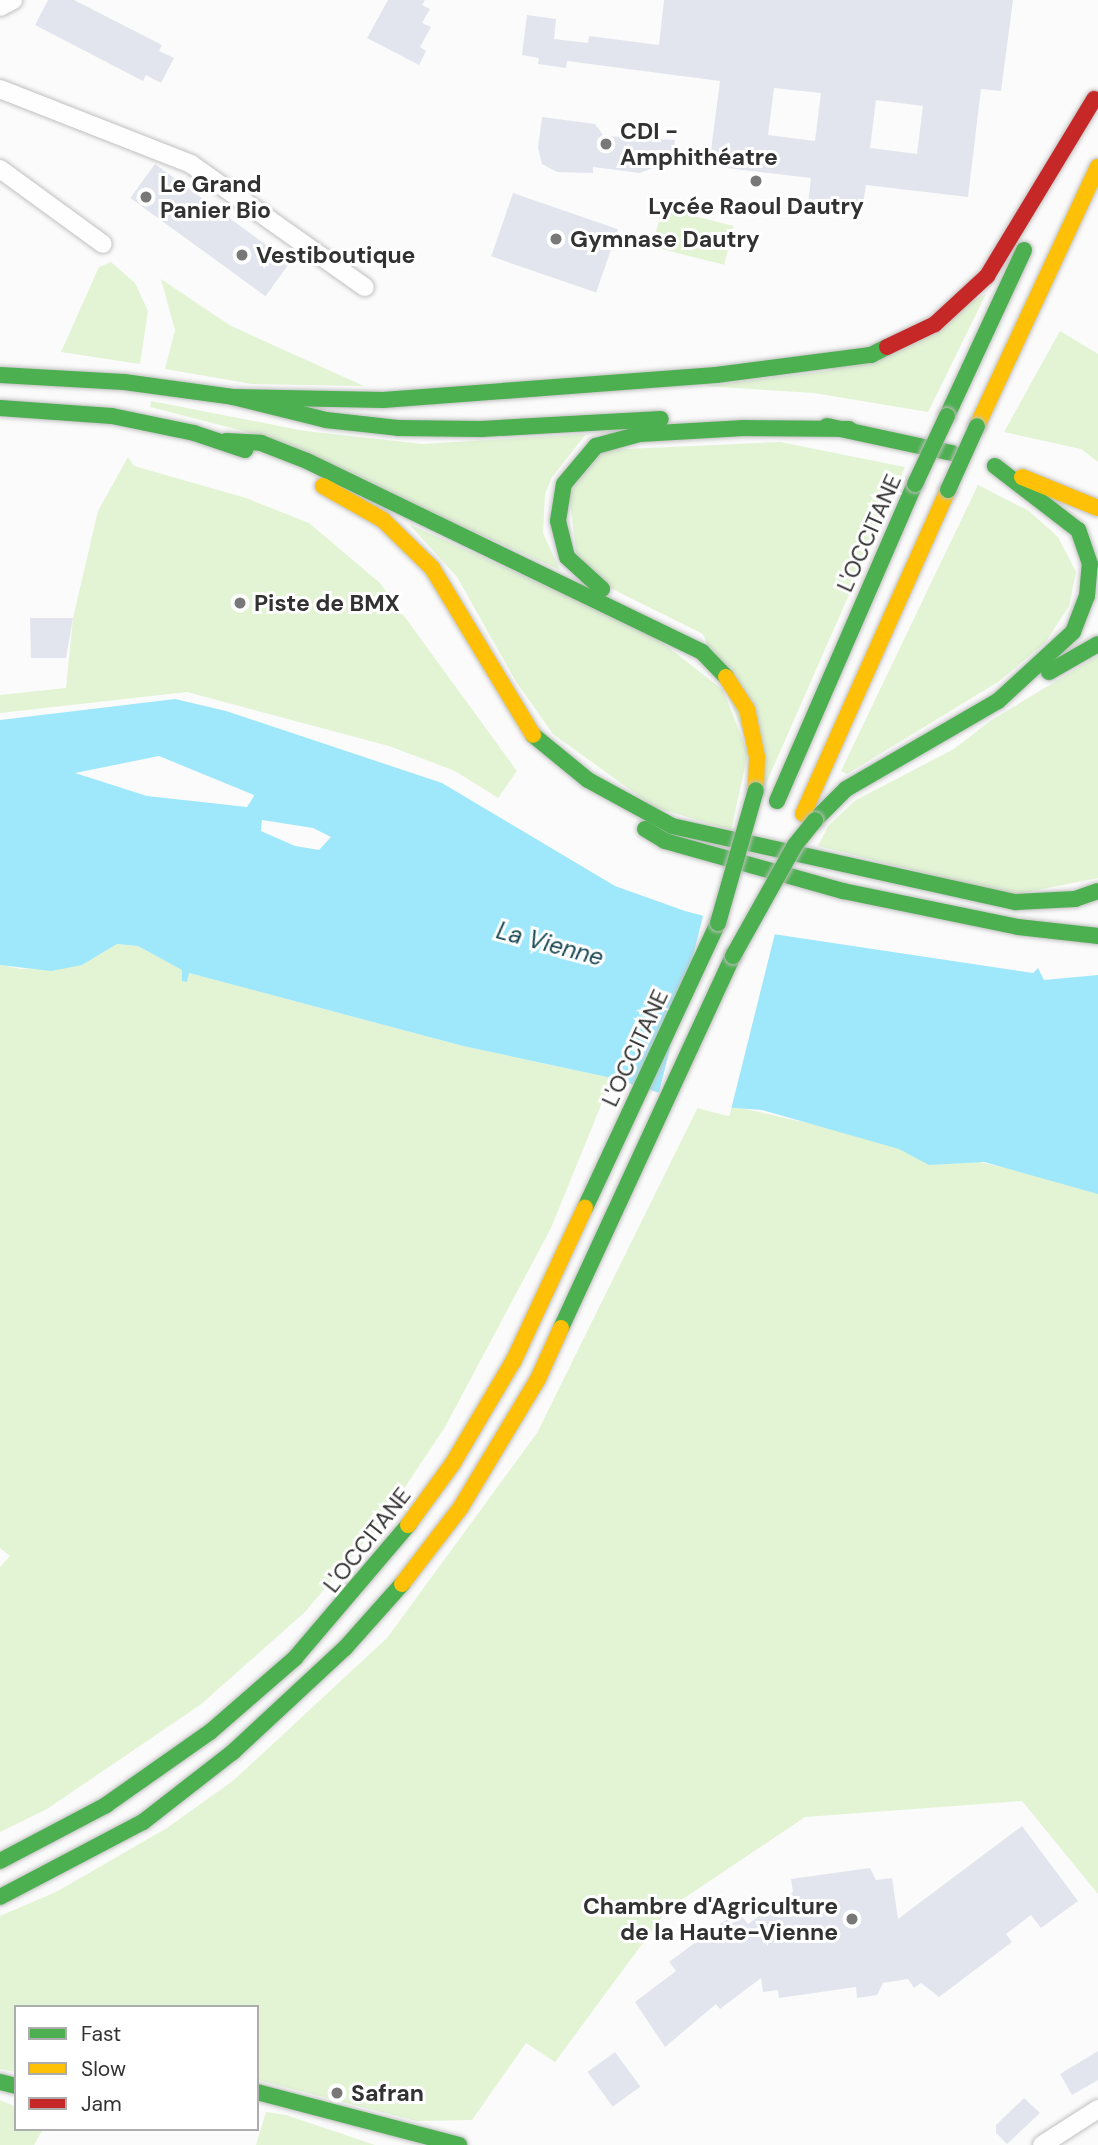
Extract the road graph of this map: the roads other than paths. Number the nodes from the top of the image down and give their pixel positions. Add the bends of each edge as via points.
1 (13, 0) edge
2 (0, 7) edge
3 (0, 89) edge
4 (1096, 94) edge
5 (1098, 167) edge
6 (0, 169) edge
7 (103, 244) dead end
8 (365, 287) dead end
9 (0, 375) edge
10 (233, 397) junction
11 (0, 408) edge
12 (849, 429) junction
13 (226, 441) junction
14 (995, 466) junction
15 (1098, 508) edge
16 (638, 617) junction
17 (1098, 644) edge
18 (998, 701) junction
19 (533, 735) junction
20 (809, 817) junction
21 (1098, 891) edge
22 (718, 923) junction
23 (1098, 936) edge
24 (0, 1861) edge
25 (0, 1897) edge
26 (259, 2093) edge
27 (1098, 2109) edge
28 (458, 2145) edge
29 (1042, 2145) edge

1 - 2 street
3 - 8 street via 191,164
4 - 10 main road via 987,276 935,324 871,355 716,374 383,400
4 - 22 main road, L'OCCITANE, bridge
5 - 20 main road, bridge via 948,490
6 - 7 street
9 - 10 main road via 124,382
10 - 12 main road via 326,420 398,428 481,429 701,417 777,419
11 - 13 main road via 112,416
12 - 14 main road
12 - 16 main road via 744,428 640,434 596,446 583,457 561,494 558,521 562,546 576,569
13 - 16 main road via 261,443 307,461
13 - 19 main road via 355,503 411,544 457,606
14 - 15 main road
14 - 18 main road via 1078,530 1090,564 1087,596 1073,632
16 - 22 main road, bridge via 702,652 736,688 753,736 756,790
17 - 18 main road
18 - 20 main road via 846,789
19 - 21 main road via 588,780 673,826 1016,902 1075,899
19 - 23 main road via 577,790 665,841 842,891 1018,927
20 - 25 main road, bridge via 733,956 562,1332 504,1440 418,1566 345,1648 261,1727 143,1822
22 - 24 main road, L'OCCITANE via 514,1360 453,1463 340,1611 256,1695 159,1770 106,1805
26 - 28 main road
27 - 29 street

